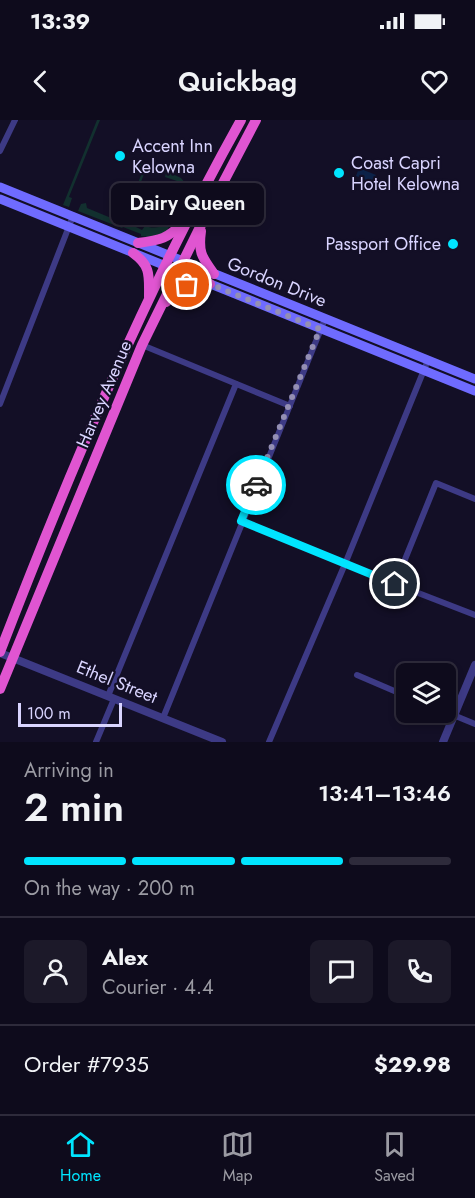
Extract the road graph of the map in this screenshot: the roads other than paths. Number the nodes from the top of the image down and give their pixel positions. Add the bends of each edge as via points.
1 (15, 120) edge
2 (241, 120) edge
3 (256, 120) edge
4 (0, 151) edge
5 (0, 187) edge
6 (0, 199) edge
7 (191, 215) junction
8 (73, 216) junction
9 (202, 222) junction
10 (69, 227) junction
11 (135, 248) junction
12 (168, 261) junction
13 (180, 266) junction
14 (212, 279) junction
15 (149, 300) junction
16 (161, 306) junction
17 (325, 319) junction
18 (320, 329) junction
19 (142, 345) junction
20 (428, 360) junction
21 (424, 372) junction
22 (475, 379) edge
23 (236, 384) junction
24 (475, 391) edge
25 (0, 404) edge
26 (290, 406) junction
27 (475, 499) edge
28 (241, 521) junction
29 (345, 564) junction
30 (395, 584) junction
31 (475, 615) edge
32 (0, 652) edge
33 (12, 659) junction
34 (475, 665) edge
35 (357, 675) dead end
36 (0, 689) edge
37 (396, 692) edge
38 (111, 698) junction
39 (456, 702) edge
40 (456, 716) edge
41 (163, 718) junction
42 (448, 723) edge
43 (475, 724) edge
44 (212, 740) edge
45 (96, 742) edge
46 (222, 742) edge
47 (269, 742) edge
48 (443, 742) edge

1 - 4 street
2 - 7 highway, Harvey Avenue
3 - 9 highway, Harvey Avenue
5 - 8 main road, Gordon Drive
6 - 10 main road, Gordon Drive
7 - 11 highway via 171,235
7 - 12 highway, Harvey Avenue
8 - 10 street
8 - 11 main road, Gordon Drive
9 - 13 highway, Harvey Avenue
9 - 14 highway via 199,247
10 - 11 main road, Gordon Drive
10 - 25 street
11 - 12 main road, Gordon Drive
11 - 15 highway via 148,270
12 - 13 main road, Gordon Drive
12 - 15 highway, Harvey Avenue
13 - 14 main road, Gordon Drive
13 - 16 highway, Harvey Avenue
14 - 16 highway via 187,285
14 - 17 main road, Gordon Drive
14 - 18 main road, Gordon Drive
15 - 32 highway, Harvey Avenue via 96,415
16 - 19 highway, Harvey Avenue
17 - 18 street
17 - 20 main road, Gordon Drive
18 - 21 main road, Gordon Drive
18 - 26 street
19 - 23 street
19 - 33 highway, Harvey Avenue
20 - 21 street
20 - 22 main road, Gordon Drive
21 - 24 main road, Gordon Drive
21 - 29 street
23 - 26 street
23 - 38 street
26 - 28 street
27 - 30 street via 436,483
28 - 29 street
28 - 41 street
29 - 30 street
29 - 47 street
30 - 31 street
32 - 33 street, Ethel Street
33 - 36 highway, Harvey Avenue
33 - 38 street, Ethel Street
34 - 39 street
35 - 37 street
38 - 41 street, Ethel Street
38 - 45 street
40 - 43 street
41 - 44 street, Ethel Street
42 - 48 street
44 - 46 street, Ethel Street

